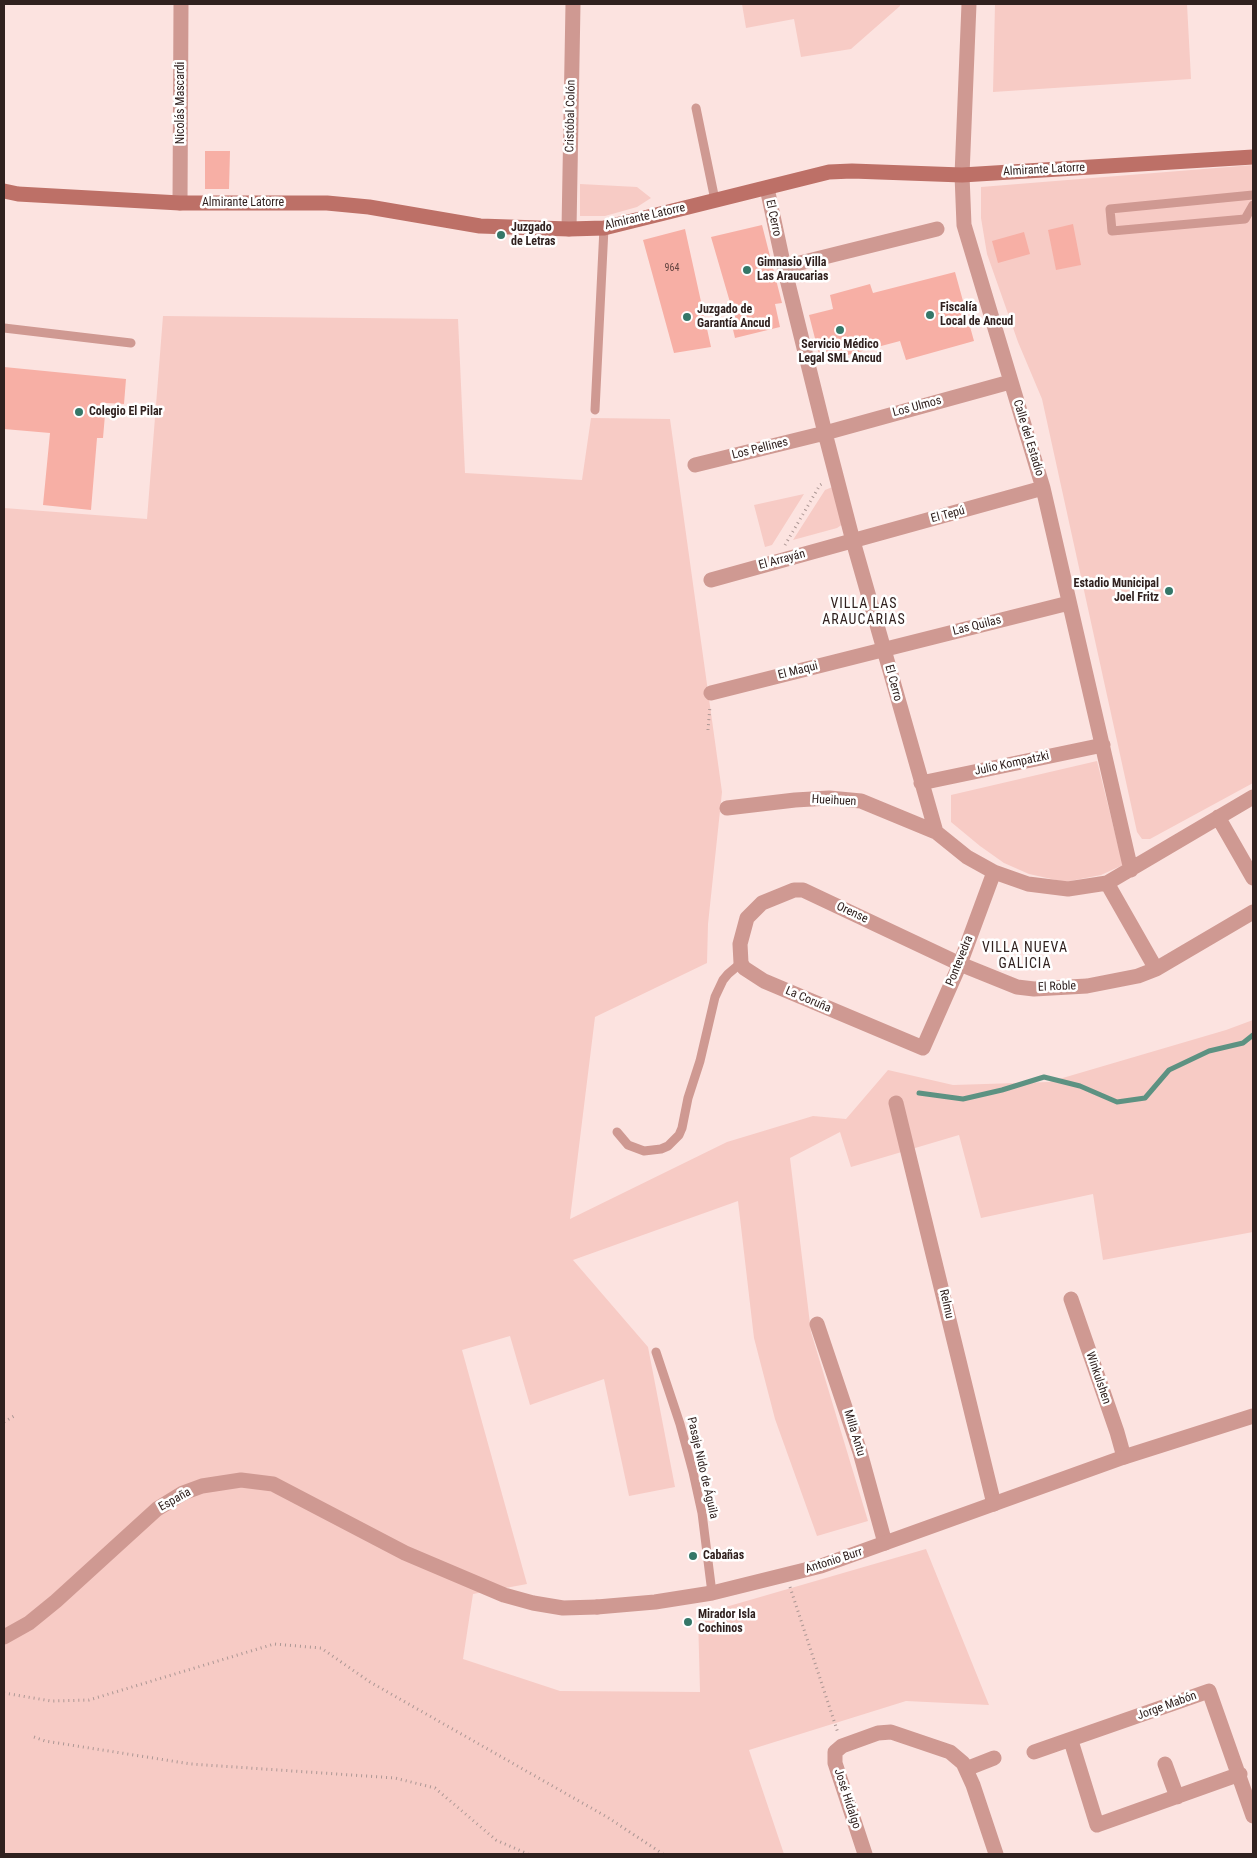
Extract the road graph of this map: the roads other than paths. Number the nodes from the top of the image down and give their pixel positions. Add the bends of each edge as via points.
1 (181, 4) edge
2 (573, 4) edge
3 (969, 4) edge
4 (696, 108) dead end
5 (1253, 157) edge
6 (962, 175) junction
7 (767, 188) junction
8 (4, 191) edge
9 (1253, 195) edge
10 (716, 200) junction
11 (180, 202) junction
12 (1253, 205) edge
13 (604, 228) junction
14 (569, 229) junction
15 (937, 229) dead end
16 (784, 267) junction
17 (4, 328) edge
18 (131, 343) dead end
19 (1010, 382) junction
20 (595, 410) dead end
21 (825, 433) junction
22 (695, 465) dead end
23 (1043, 488) junction
24 (853, 541) junction
25 (711, 580) dead end
26 (1070, 603) junction
27 (884, 650) junction
28 (711, 693) road end
29 (1103, 744) junction
30 (921, 782) junction
31 (1253, 797) edge
32 (727, 808) dead end
33 (1218, 818) junction
34 (936, 832) junction
35 (1131, 870) junction
36 (994, 872) junction
37 (1253, 878) edge
38 (1107, 883) junction
39 (1253, 912) edge
40 (741, 963) junction
41 (960, 964) junction
42 (1156, 969) junction
43 (923, 1048) joint
44 (896, 1103) dead end
45 (617, 1132) dead end
46 (1070, 1299) dead end
47 (818, 1324) dead end
48 (656, 1352) dead end
49 (1253, 1416) edge
50 (1124, 1457) junction
51 (994, 1504) junction
52 (885, 1544) junction
53 (405, 1553) joint
54 (712, 1593) junction
55 (4, 1637) edge
56 (1071, 1741) junction
57 (1034, 1752) dead end
58 (994, 1758) dead end
59 (1165, 1764) dead end
60 (966, 1769) junction
61 (1240, 1774) junction
62 (1177, 1797) junction
63 (1253, 1816) edge
64 (864, 1854) edge
65 (996, 1854) edge

1 - 11 street, Nicolás Mascardi
2 - 14 street, Cristóbal Colón
3 - 6 street, Calle del Estadio
4 - 10 lane
5 - 6 main road, Almirante Latorre
6 - 7 main road, Almirante Latorre via 829,172
6 - 19 street, Calle del Estadio via 964,225
7 - 10 main road, Almirante Latorre
7 - 16 street, El Cerro
8 - 11 main road, Almirante Latorre
9 - 12 lane via 1110,209 1112,231 1245,219
10 - 13 main road, Almirante Latorre
11 - 14 main road, Almirante Latorre via 328,203 480,226
13 - 14 main road, Almirante Latorre
13 - 20 lane
15 - 16 street
16 - 21 street, El Cerro
17 - 18 lane
19 - 21 street, Los Ulmos
19 - 23 street, Calle del Estadio
21 - 22 street, Los Pellines
21 - 24 street, El Cerro
23 - 24 street, El Tepú
23 - 26 street, Calle del Estadio
24 - 25 street, El Arrayán
24 - 27 street, El Cerro
26 - 27 street, Las Quilas
26 - 29 street, Calle del Estadio
27 - 28 street, El Maqui
27 - 30 street, El Cerro
29 - 30 street, Julio Kompatzki
29 - 35 street, Calle del Estadio
30 - 34 street, El Cerro
31 - 33 street
32 - 34 street, Hueihuen via 829,798 861,802
33 - 35 street
33 - 37 street
34 - 36 street via 967,857
35 - 38 street
36 - 38 street via 1028,884 1068,889
36 - 41 street, Pontevedra
38 - 42 street
39 - 42 street, El Roble
40 - 41 street, Orense via 740,944 748,918 756,908 786,892 803,890
40 - 43 street, La Coruña via 764,981
40 - 45 lane via 718,988 679,1135 668,1146 644,1151 628,1145
41 - 42 street, El Roble via 1017,987 1034,989 1087,986
41 - 43 street, Pontevedra
44 - 51 street, Relmu
46 - 50 street, Winkulshen
47 - 52 street, Milla Antu via 860,1452
48 - 54 lane, Pasaje Nido de Águila via 693,1472
49 - 50 street, Antonio Burr
50 - 51 street, Antonio Burr
51 - 52 street, Antonio Burr
52 - 54 street, Antonio Burr via 821,1566
53 - 54 street, Antonio Burr via 504,1595 563,1608 655,1602
53 - 55 street, España via 272,1484 241,1480 221,1482 183,1493 157,1509 56,1602
56 - 57 street, Jorge Mabón
56 - 61 street, Jorge Mabón via 1209,1692
56 - 62 street via 1097,1825
58 - 60 street
59 - 62 street
60 - 64 street, José Hidalgo via 950,1752 891,1732 878,1733 834,1752
60 - 65 street
61 - 62 street
61 - 63 street, Jorge Mabón

